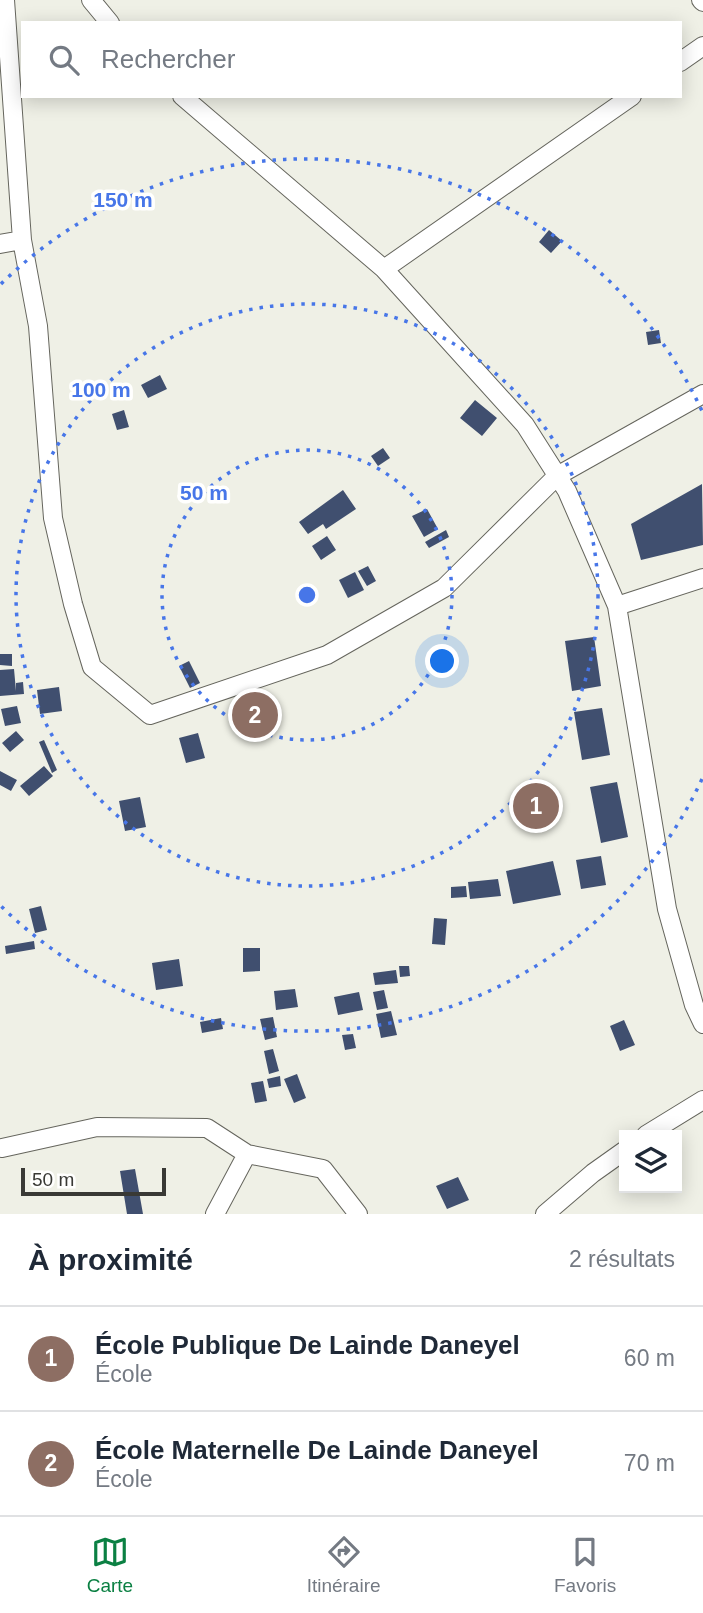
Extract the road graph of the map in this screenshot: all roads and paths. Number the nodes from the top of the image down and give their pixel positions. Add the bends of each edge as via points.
1 (5, 0) edge
2 (91, 0) edge
3 (108, 21) edge
4 (703, 46) edge
5 (682, 61) edge
6 (184, 98) edge
7 (629, 98) edge
8 (22, 240) junction
9 (0, 244) edge
10 (384, 269) junction
11 (703, 394) edge
12 (557, 476) junction
13 (703, 578) edge
14 (618, 606) junction
15 (703, 1024) edge
16 (703, 1100) edge
17 (654, 1130) edge
18 (1, 1152) edge
19 (247, 1154) junction
20 (619, 1155) edge
21 (215, 1214) edge
22 (358, 1214) edge
23 (545, 1214) edge

1 - 8 street
2 - 3 street
4 - 5 street
6 - 10 street
7 - 10 street
8 - 9 street
8 - 12 street via 38,326 53,518 73,604 92,667 150,715 327,655 444,589
10 - 12 street via 525,425
11 - 12 street
12 - 14 street
13 - 14 street
14 - 15 street via 667,909
16 - 17 street
18 - 19 street via 97,1127 207,1128
19 - 21 street
19 - 22 street via 323,1169
20 - 23 street

